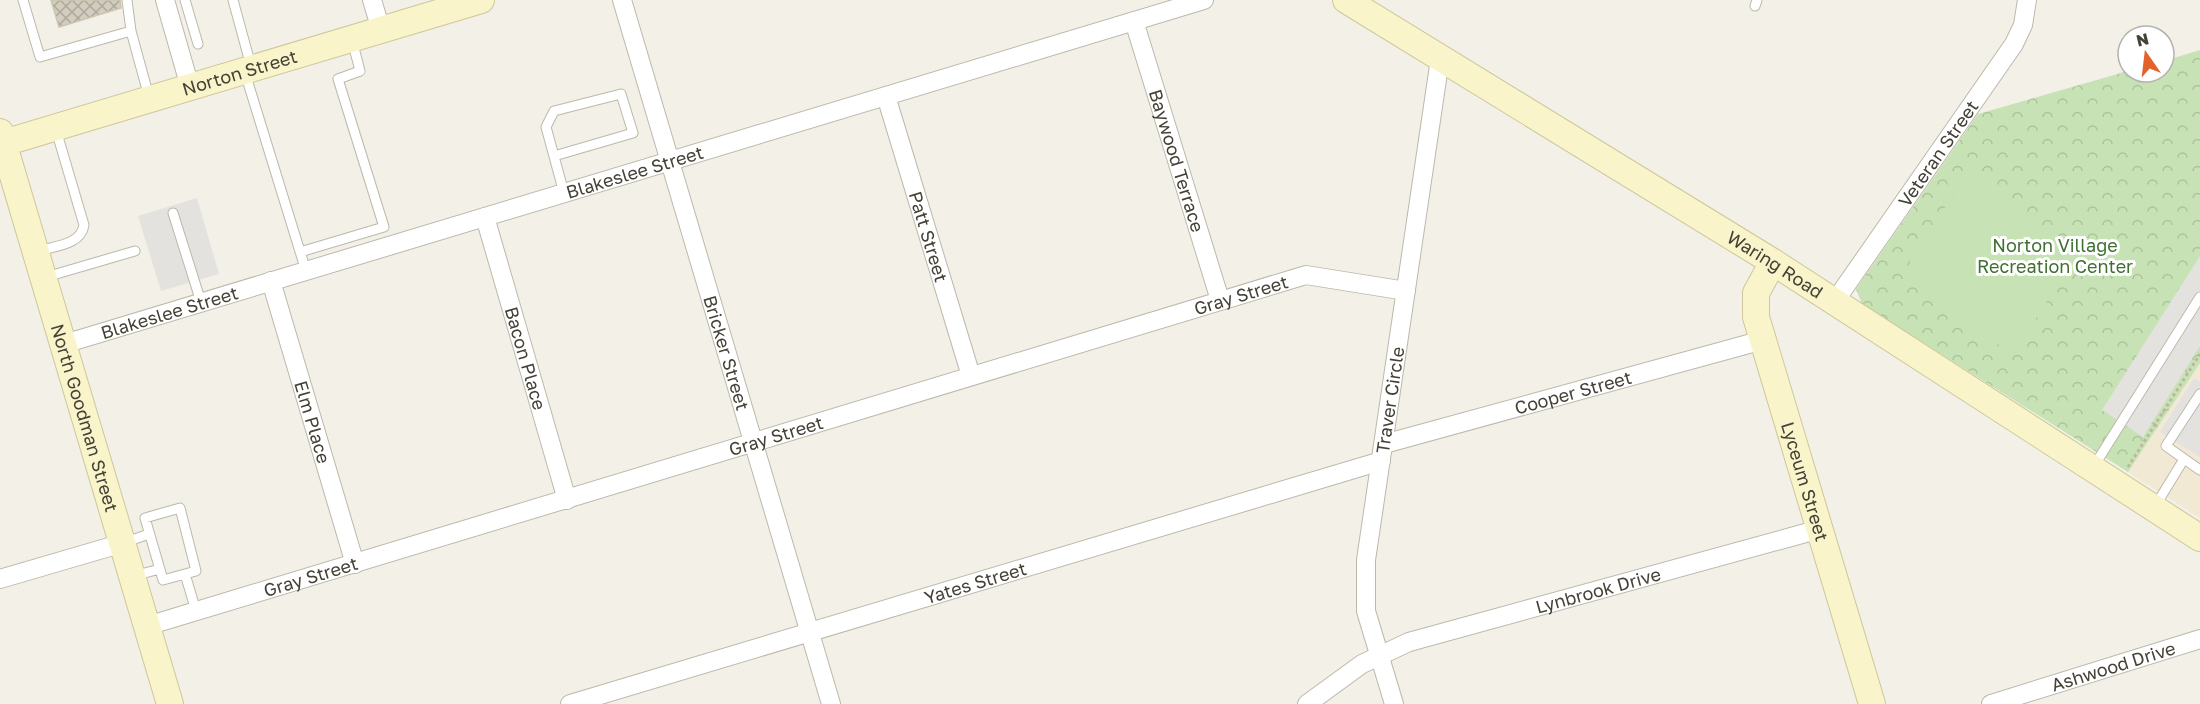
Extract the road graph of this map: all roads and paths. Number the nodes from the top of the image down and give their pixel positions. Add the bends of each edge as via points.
1 (23, 0) edge
2 (127, 0) edge
3 (165, 0) edge
4 (185, 0) edge
5 (233, 0) edge
6 (372, 0) edge
7 (481, 0) edge
8 (622, 0) edge
9 (1204, 0) edge
10 (1346, 0) edge
11 (2027, 0) edge
12 (1134, 21) junction
13 (130, 30) junction
14 (381, 30) junction
15 (351, 39) junction
16 (198, 45) dead end
17 (1440, 59) junction
18 (248, 70) junction
19 (190, 87) junction
20 (886, 96) junction
21 (150, 99) junction
22 (55, 128) junction
23 (1, 140) edge
24 (554, 156) junction
25 (670, 161) junction
26 (564, 193) junction
27 (173, 213) dead end
28 (485, 217) junction
29 (36, 251) junction
30 (135, 251) dead end
31 (300, 252) junction
32 (1773, 262) junction
33 (306, 271) junction
34 (44, 278) junction
35 (271, 281) junction
36 (1406, 291) junction
37 (2200, 297) edge
38 (1220, 300) junction
39 (1835, 301) junction
40 (201, 302) junction
41 (1763, 339) junction
42 (64, 344) junction
43 (2200, 354) edge
44 (971, 376) junction
45 (2200, 394) edge
46 (754, 444) junction
47 (1382, 452) junction
48 (2184, 459) junction
49 (2128, 467) dead end
50 (2092, 468) junction
51 (2200, 470) edge
52 (567, 500) junction
53 (2154, 508) junction
54 (1820, 529) junction
55 (153, 536) junction
56 (2200, 538) edge
57 (123, 543) junction
58 (355, 564) junction
59 (160, 569) junction
60 (185, 574) junction
61 (133, 576) junction
62 (0, 579) edge
63 (196, 611) junction
64 (147, 626) junction
65 (809, 630) junction
66 (2200, 639) edge
67 (1378, 654) junction
68 (170, 704) edge
69 (570, 704) edge
70 (831, 704) edge
71 (1307, 704) edge
72 (1394, 704) edge
73 (1872, 704) edge
74 (1991, 704) edge

1 - 13 lane via 40,57
2 - 13 lane
3 - 19 street
4 - 16 lane
5 - 18 lane
6 - 14 street
7 - 14 street, Norton Street
8 - 25 street, Bricker Street
9 - 12 street, Blakeslee Street
10 - 17 street, Waring Road
11 - 39 street, Veteran Street via 2024,26 2014,44
12 - 20 street, Blakeslee Street
12 - 38 street, Baywood Terrace
13 - 21 lane
14 - 15 street, Norton Street
15 - 18 street, Norton Street
15 - 31 lane via 360,71 338,79 384,227
17 - 32 street, Waring Road
17 - 36 street, Traver Circle
18 - 19 street, Norton Street
18 - 31 lane
19 - 21 street, Norton Street
20 - 25 street, Blakeslee Street
20 - 44 street, Patt Street
21 - 22 street, Norton Street
22 - 23 street, Norton Street
22 - 29 lane via 84,225 83,234 76,240
23 - 29 street, North Goodman Street
24 - 24 lane via 546,127 554,111 621,94 633,133
24 - 26 lane
25 - 26 street, Blakeslee Street
25 - 46 street, Bricker Street
26 - 28 street, Blakeslee Street
27 - 40 lane
28 - 33 street, Blakeslee Street
28 - 52 street, Bacon Place
29 - 34 street, North Goodman Street
30 - 34 lane
31 - 33 lane
32 - 39 street, Waring Road
32 - 41 street, Lyceum Street via 1756,293 1756,317
33 - 35 street, Blakeslee Street
34 - 42 street, North Goodman Street
35 - 40 street, Blakeslee Street
35 - 58 street, Elm Place
36 - 38 street, Gray Street via 1306,275
36 - 47 street, Traver Circle
37 - 50 lane
38 - 44 street, Gray Street
39 - 50 street, Waring Road
40 - 42 street, Blakeslee Street
41 - 47 street, Cooper Street
41 - 54 street, Lyceum Street
42 - 57 street, North Goodman Street
43 - 49 path
44 - 46 street, Gray Street
45 - 48 lane via 2166,446
46 - 52 street, Gray Street
46 - 65 street, Bricker Street
47 - 65 street, Yates Street
47 - 67 street, Traver Circle via 1365,585 1366,611
48 - 51 lane
48 - 53 lane
50 - 53 street, Waring Road
52 - 58 street, Gray Street
53 - 56 street, Waring Road
54 - 67 street, Lynbrook Drive via 1420,639
54 - 73 street, Lyceum Street
55 - 57 lane
55 - 59 lane
55 - 60 lane via 145,518 180,508 181,530 196,571
57 - 61 street, North Goodman Street
57 - 62 street
58 - 63 street, Gray Street
59 - 60 lane via 163,580
59 - 61 lane
60 - 63 lane
61 - 64 street, North Goodman Street
63 - 64 street, Gray Street
64 - 68 street, North Goodman Street
65 - 69 street, Yates Street
65 - 70 street, Bricker Street
66 - 74 street, Ashwood Drive
67 - 71 street
67 - 72 street, Traver Circle

